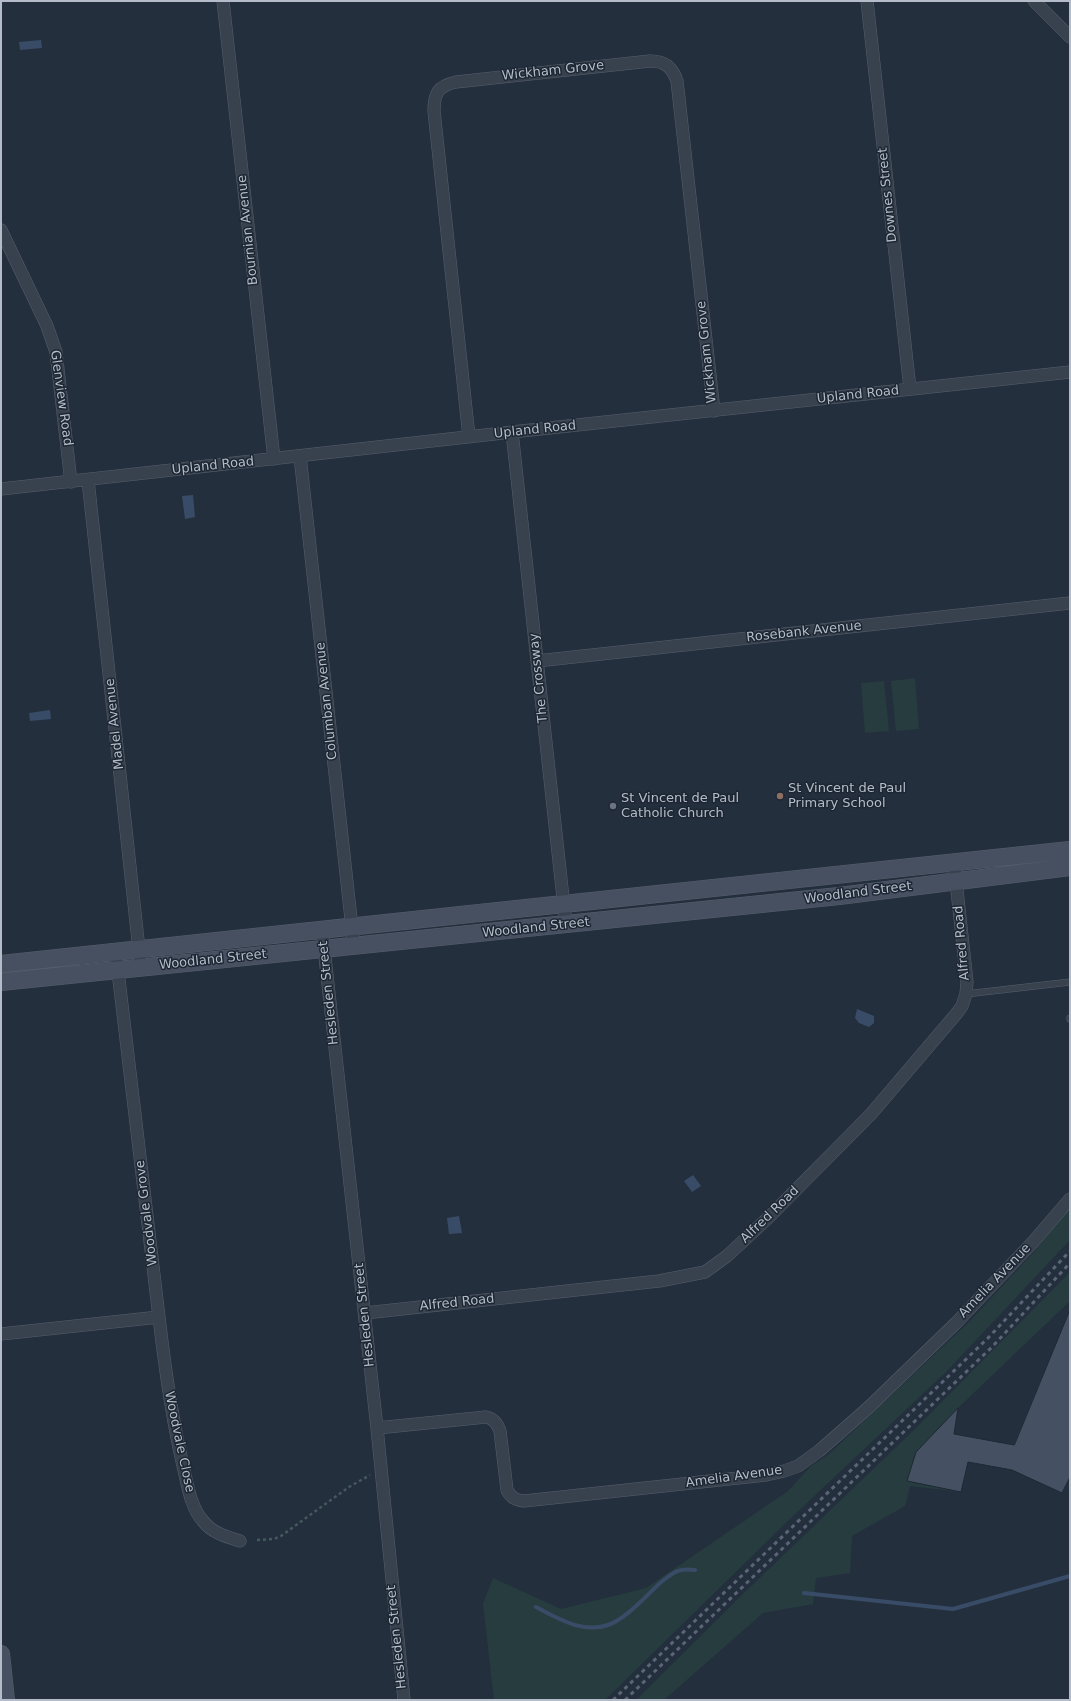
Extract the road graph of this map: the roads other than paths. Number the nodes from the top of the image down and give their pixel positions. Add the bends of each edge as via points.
1 (223, 1) edge
2 (867, 1) edge
3 (1034, 1) edge
4 (1070, 37) edge
5 (1, 230) edge
6 (1070, 372) edge
7 (910, 389) junction
8 (714, 411) junction
9 (512, 432) junction
10 (469, 437) junction
11 (300, 456) junction
12 (274, 460) junction
13 (88, 480) junction
14 (72, 482) junction
15 (1, 489) edge
16 (1070, 603) edge
17 (537, 661) junction
18 (1070, 850) edge
19 (954, 863) junction
20 (1070, 867) edge
21 (956, 881) junction
22 (564, 903) junction
23 (566, 925) junction
24 (352, 927) junction
25 (322, 930) junction
26 (354, 946) junction
27 (324, 949) junction
28 (139, 950) junction
29 (115, 952) junction
30 (1, 964) edge
31 (142, 968) junction
32 (118, 970) junction
33 (1, 982) edge
34 (1070, 982) edge
35 (966, 994) junction
36 (1070, 1199) edge
37 (365, 1313) junction
38 (159, 1317) junction
39 (1, 1334) edge
40 (377, 1428) junction
41 (240, 1541) dead end
42 (1, 1654) edge
43 (6, 1700) edge
44 (404, 1700) edge

1 - 12 street, Bournian Avenue
2 - 7 street, Downes Street
3 - 4 street
5 - 14 street, Glenview Road via 47,326 56,352
6 - 7 street, Upland Road
7 - 8 street, Upland Road
8 - 9 street, Upland Road
8 - 10 street, Wickham Grove via 677,81 675,74 665,63 650,61 456,82 447,84 437,92 434,111
9 - 10 street, Upland Road
9 - 17 street, The Crossway
10 - 11 street, Upland Road
11 - 12 street, Upland Road
11 - 24 street, Columban Avenue
12 - 13 street, Upland Road
13 - 14 street, Upland Road
13 - 28 street, Madel Avenue
14 - 15 street, Upland Road
16 - 17 street, Rosebank Avenue
17 - 22 street, The Crossway
18 - 19 main road, Woodland Street
19 - 21 street, Alfred Road
19 - 22 main road, Woodland Street
20 - 21 main road, Woodland Street
21 - 23 main road, Woodland Street
21 - 35 street, Alfred Road via 967,967
22 - 23 street, The Crossway
22 - 24 main road, Woodland Street
23 - 26 main road, Woodland Street
24 - 25 main road, Woodland Street
24 - 26 street, Columban Avenue
25 - 27 street, Hesleden Street
25 - 28 main road, Woodland Street
26 - 27 main road, Woodland Street
27 - 31 main road, Woodland Street
27 - 37 street, Hesleden Street
28 - 29 main road, Woodland Street
28 - 31 street, Madel Avenue
29 - 30 main road, Woodland Street
29 - 32 street, Woodvale Grove
31 - 32 main road, Woodland Street
32 - 33 main road, Woodland Street
32 - 38 street, Woodvale Grove
34 - 35 lane
35 - 37 street, Alfred Road via 958,1013 871,1114 768,1218 727,1256 705,1272 659,1281
36 - 40 street, Amelia Avenue via 957,1322 868,1408 820,1451 798,1466 784,1471 524,1501 516,1500 507,1490 500,1431 491,1418
37 - 40 street, Hesleden Street
38 - 39 street
38 - 41 street, Woodvale Close via 174,1422 196,1512 211,1529
40 - 44 street, Hesleden Street
42 - 43 main road

